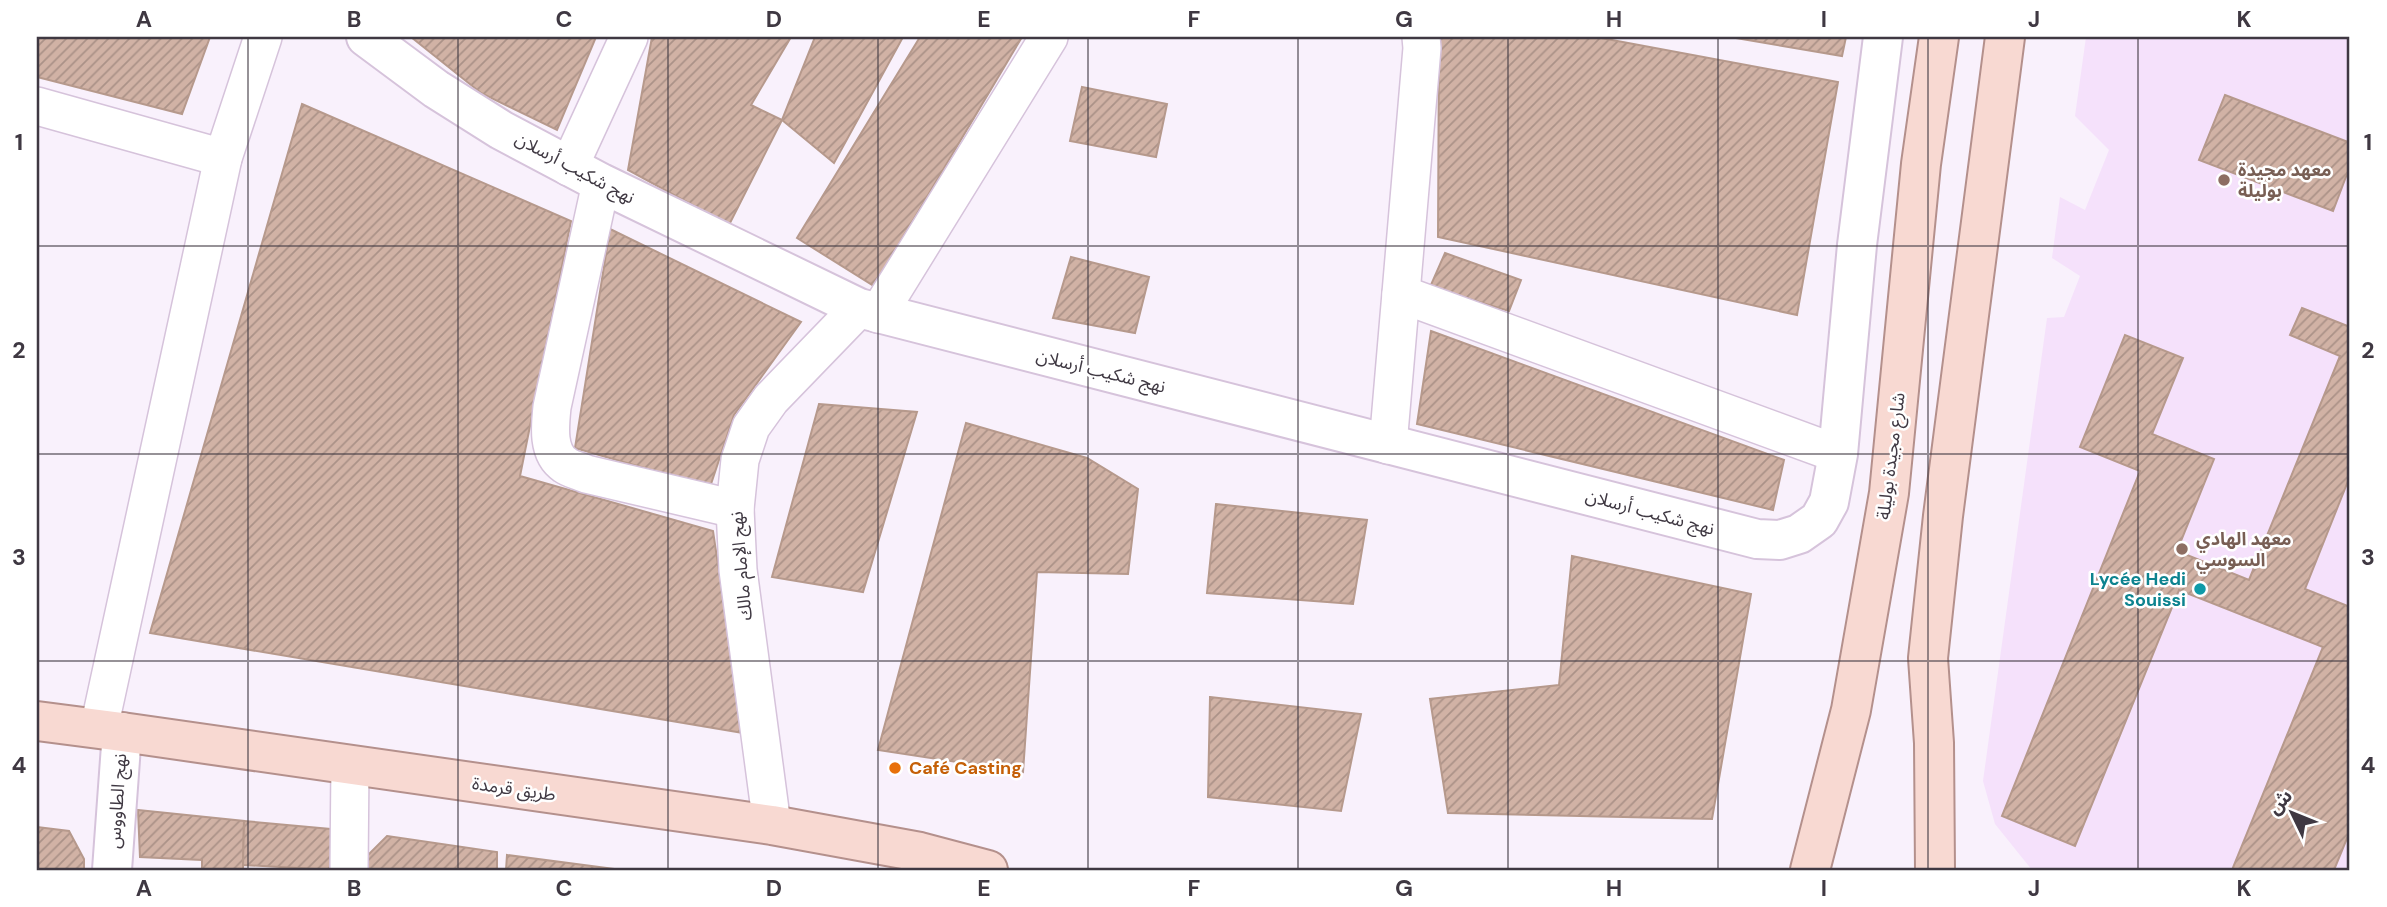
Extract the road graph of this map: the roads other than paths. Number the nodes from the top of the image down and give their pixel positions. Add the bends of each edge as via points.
1 (263, 37) edge
2 (366, 37) edge
3 (629, 37) edge
4 (1049, 37) edge
5 (1421, 37) edge
6 (1883, 37) edge
7 (1939, 37) edge
8 (2005, 37) edge
9 (37, 106) edge
10 (223, 158) junction
11 (585, 175) junction
12 (1401, 294) junction
13 (869, 311) junction
14 (1388, 445) junction
15 (1838, 454) junction
16 (734, 509) junction
17 (37, 721) edge
18 (111, 730) junction
19 (350, 765) junction
20 (772, 825) junction
21 (112, 870) edge
22 (349, 870) edge
23 (988, 870) edge
24 (1810, 870) edge
25 (1935, 870) edge

1 - 10 street
2 - 11 street, نهج شكيب أرسلان via 501,130
3 - 11 street
4 - 13 street, نهج الإمام مالك
5 - 12 street
6 - 15 street, نهج شكيب أرسلان via 1857,245
7 - 24 main road, شارع مجيدة بوليلة via 1921,164 1889,493 1851,710
8 - 25 main road via 1928,657
9 - 10 street
10 - 18 street
11 - 13 street, نهج شكيب أرسلان
11 - 16 street via 552,407 553,448 564,465 586,474
12 - 14 street
12 - 15 street
13 - 14 street, نهج شكيب أرسلان
13 - 16 street, نهج الإمام مالك via 771,399 751,427 740,460
14 - 15 street, نهج شكيب أرسلان via 1768,540 1799,534 1819,520 1829,502
16 - 20 street, نهج الإمام مالك
17 - 18 main road, طريق قرمدة
18 - 19 main road, طريق قرمدة
18 - 21 street, نهج الطاووس
19 - 20 main road, طريق قرمدة
19 - 22 street
20 - 23 main road, طريق قرمدة via 920,852

